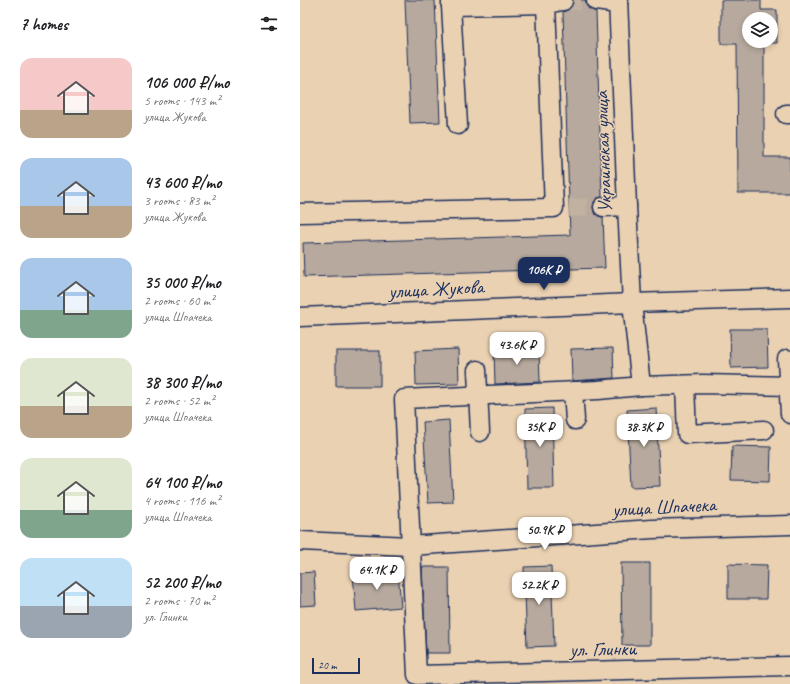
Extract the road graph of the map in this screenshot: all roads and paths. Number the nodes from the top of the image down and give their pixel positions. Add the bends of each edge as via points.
1 (596, 1) edge
2 (618, 2) edge
3 (451, 3) edge
4 (458, 125) dead end
5 (627, 206) junction
6 (602, 207) tunnel mouth
7 (300, 214) edge
8 (790, 298) edge
9 (632, 302) junction
10 (300, 317) edge
11 (787, 359) dead end
12 (477, 370) dead end
13 (685, 385) junction
14 (641, 386) junction
15 (789, 386) edge
16 (573, 391) junction
17 (478, 396) junction
18 (790, 414) edge
19 (575, 420) dead end
20 (764, 430) dead end
21 (480, 432) dead end
22 (790, 525) edge
23 (300, 541) edge
24 (790, 666) edge

1 - 2 street
2 - 5 street, Украинская улица
3 - 4 street
3 - 7 street via 554,3 562,208
5 - 6 street
5 - 9 street, Украинская улица
8 - 9 street, улица Жукова
9 - 10 street, улица Жукова
9 - 14 street, Украинская улица
11 - 15 street
12 - 17 street
13 - 14 street
13 - 15 street
13 - 20 street via 687,434
14 - 16 street
15 - 18 street
16 - 17 street
16 - 19 street
17 - 21 street
17 - 24 street, ул. Глинки via 404,399 417,675
22 - 23 street, улица Шпачека via 652,529 410,546

